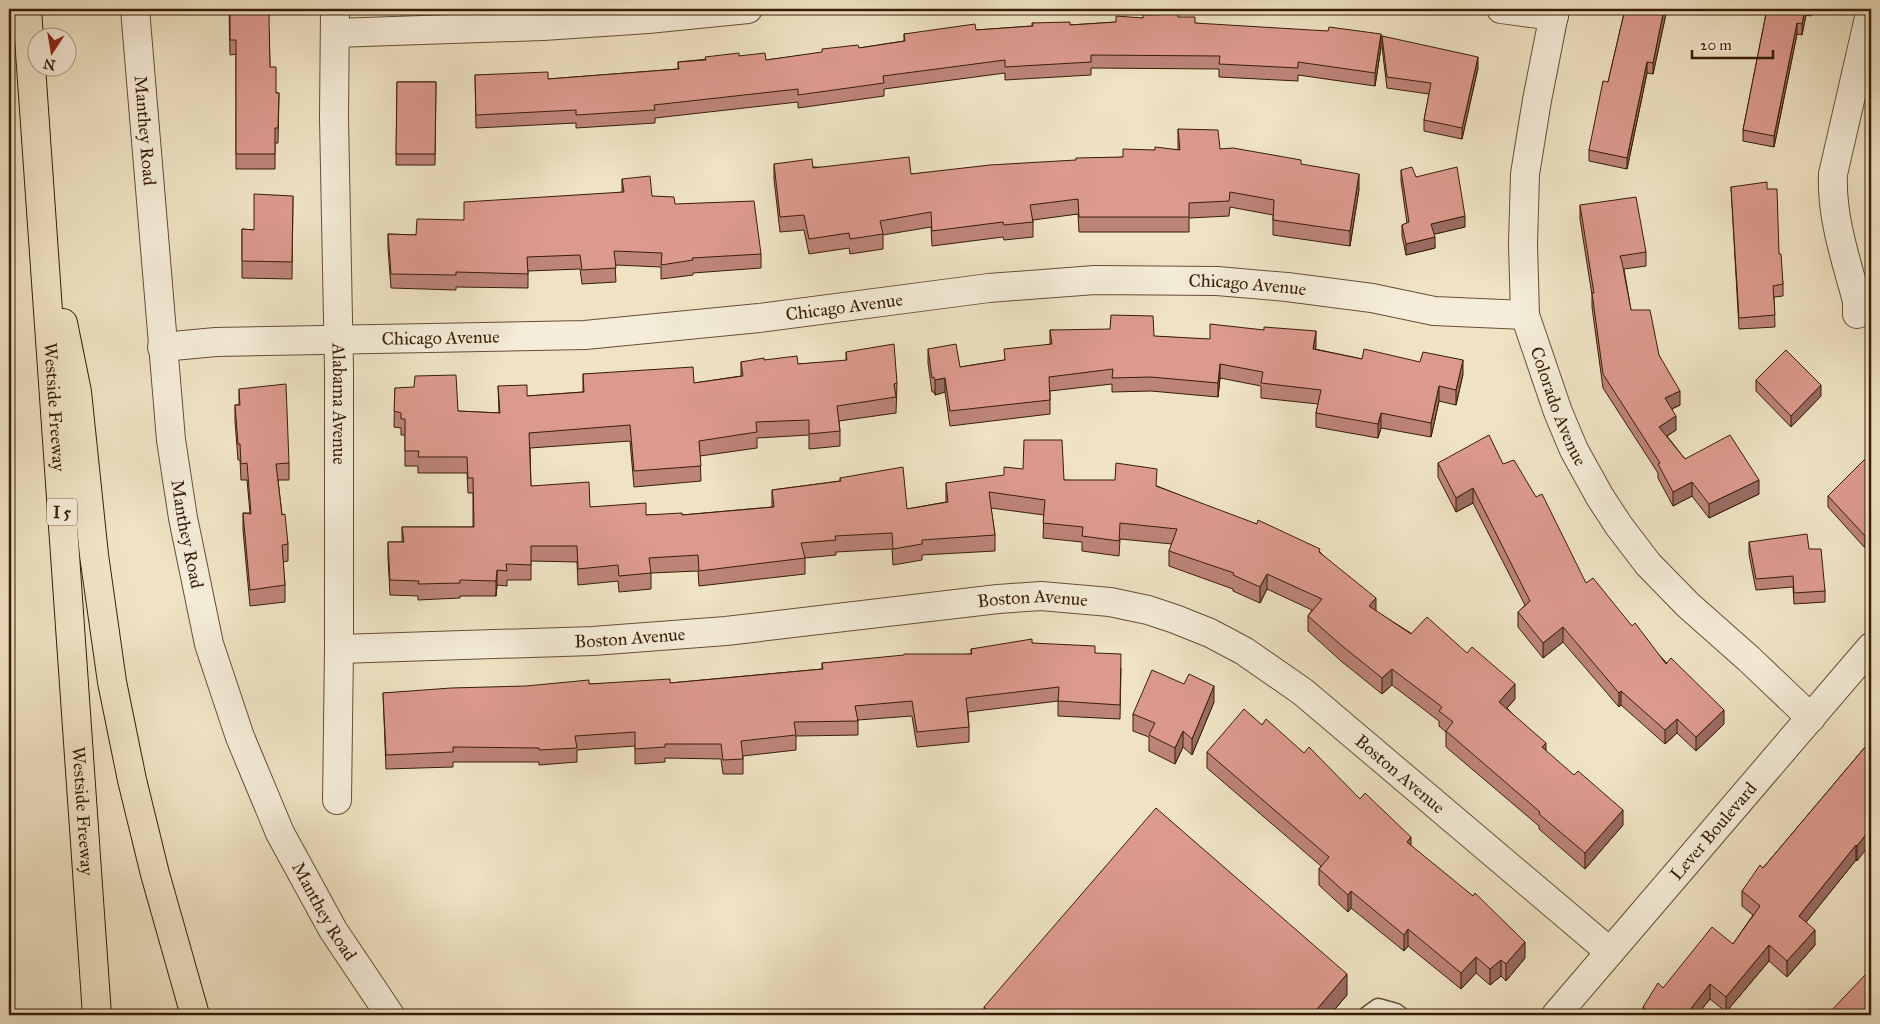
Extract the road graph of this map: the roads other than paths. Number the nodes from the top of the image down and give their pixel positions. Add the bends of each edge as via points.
1 (27, 9) edge
2 (135, 9) edge
3 (748, 9) edge
4 (1501, 9) edge
5 (1871, 9) edge
6 (1554, 13) edge
7 (335, 21) edge
8 (1862, 93) edge
9 (41, 217) junction
10 (1857, 314) dead end
11 (1525, 315) junction
12 (338, 340) junction
13 (162, 347) junction
14 (1871, 647) edge
15 (339, 649) junction
16 (1810, 718) junction
17 (337, 800) dead end
18 (1610, 952) junction
19 (97, 1015) edge
20 (195, 1015) edge
21 (390, 1015) edge
22 (1367, 1015) edge
23 (1400, 1015) edge
24 (1556, 1015) edge

1 - 9 highway, Westside Freeway / I 5
2 - 13 street, Manthey Road
3 - 7 street via 543,26
4 - 6 street
5 - 8 street
6 - 11 street, Colorado Avenue via 1525,174 1522,244
7 - 12 street, Alabama Avenue
8 - 10 street via 1833,174 1832,190 1836,223
9 - 19 highway, Westside Freeway / I 5
9 - 20 highway via 77,392 94,555 112,682 148,846
11 - 12 street, Chicago Avenue via 1434,311 1353,296 1217,281 1095,280 989,288 759,318 586,335
11 - 16 street, Colorado Avenue via 1574,450 1619,526 1648,564 1688,606 1750,659
12 - 13 street, Chicago Avenue via 216,342
12 - 15 street, Alabama Avenue
13 - 21 street, Manthey Road via 183,518 209,644 240,737 297,866 333,930
14 - 16 street, Lever Boulevard
15 - 17 street, Alabama Avenue
15 - 18 street, Boston Avenue via 593,642 726,631 1041,596 1110,602 1148,610 1210,633 1244,651 1303,692
16 - 18 street, Lever Boulevard
18 - 24 street, Lever Boulevard
22 - 23 lane via 1378,1007

